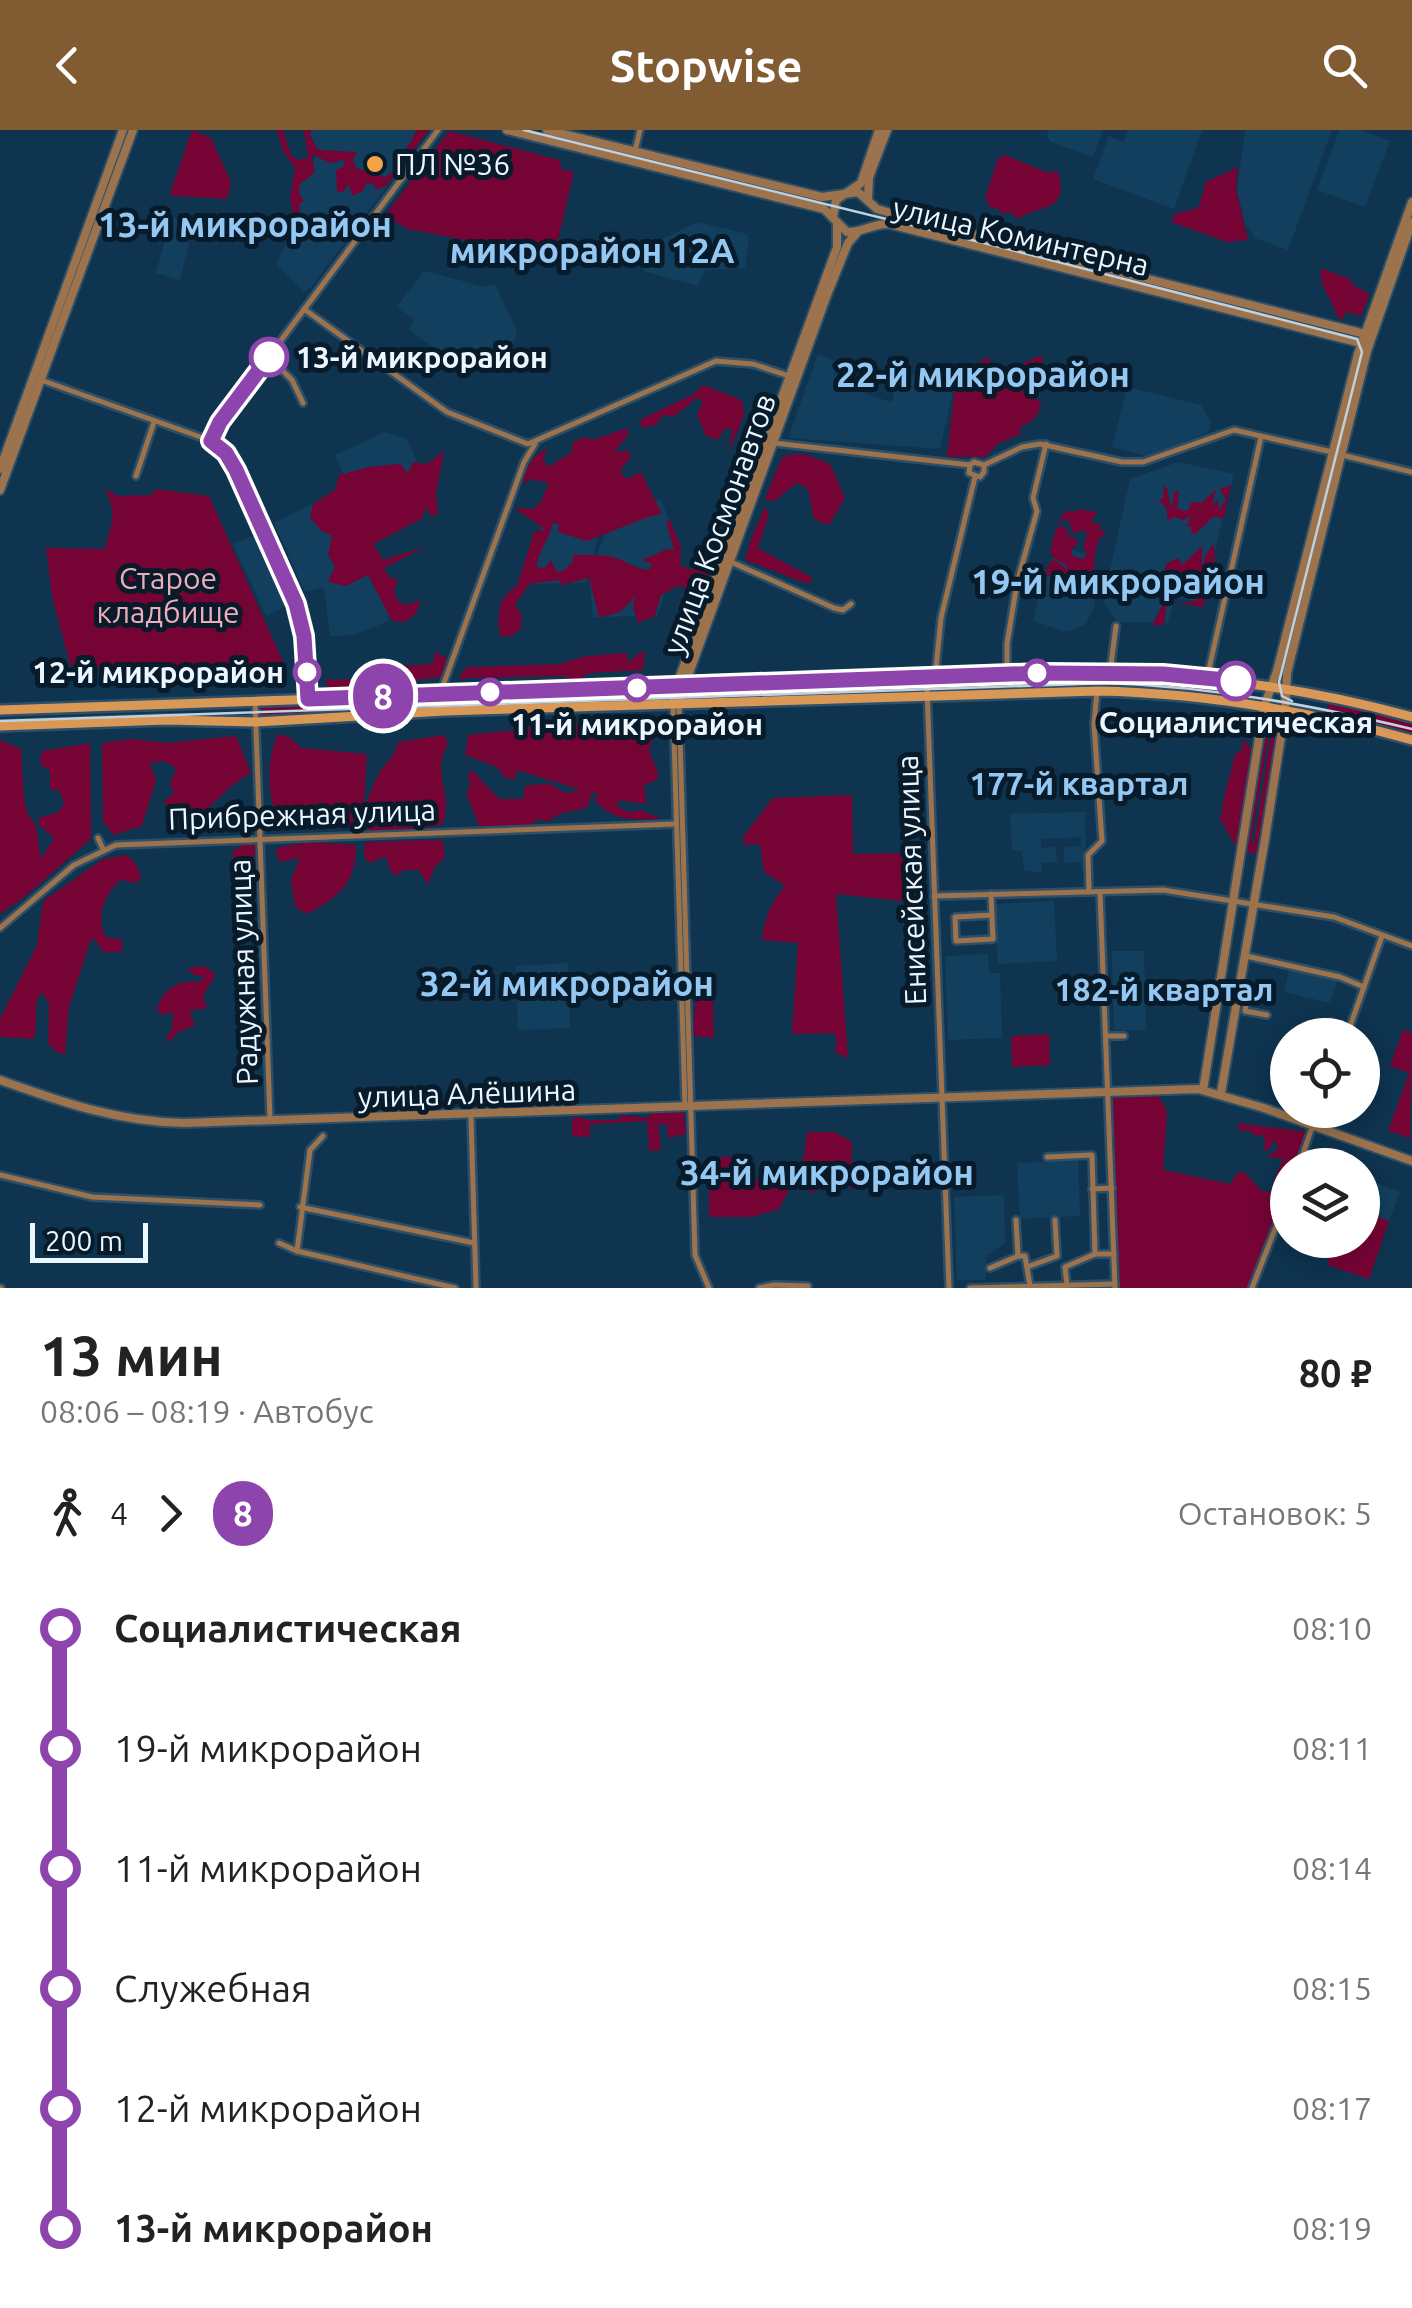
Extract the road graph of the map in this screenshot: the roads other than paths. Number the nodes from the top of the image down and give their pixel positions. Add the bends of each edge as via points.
1 (123, 130) edge
2 (133, 130) edge
3 (438, 130) edge
4 (507, 130) edge
5 (546, 130) edge
6 (640, 130) edge
7 (883, 130) edge
8 (121, 147) junction
9 (635, 152) junction
10 (847, 192) junction
11 (870, 202) junction
12 (1412, 202) edge
13 (835, 221) junction
14 (1412, 222) edge
15 (863, 230) junction
16 (304, 309) junction
17 (1366, 339) junction
18 (269, 357) junction
19 (793, 378) junction
20 (37, 379) junction
21 (303, 403) dead end
22 (154, 422) junction
23 (1261, 436) junction
24 (211, 441) junction
25 (538, 442) junction
26 (770, 442) junction
27 (523, 443) junction
28 (1046, 444) junction
29 (1337, 453) junction
30 (5, 457) edge
31 (526, 457) junction
32 (970, 464) junction
33 (984, 465) junction
34 (0, 468) edge
35 (1412, 472) edge
36 (136, 476) dead end
37 (975, 478) junction
38 (0, 490) edge
39 (726, 559) junction
40 (851, 604) dead end
41 (1116, 626) dead end
42 (1110, 672) junction
43 (1003, 674) junction
44 (928, 678) junction
45 (1210, 678) junction
46 (1272, 686) junction
47 (681, 687) junction
48 (1286, 688) junction
49 (581, 689) junction
50 (1097, 691) junction
51 (440, 694) junction
52 (999, 694) junction
53 (1328, 696) junction
54 (927, 697) junction
55 (1211, 698) junction
56 (308, 699) junction
57 (255, 701) junction
58 (676, 704) junction
59 (594, 706) junction
60 (1264, 707) junction
61 (0, 710) edge
62 (1285, 711) junction
63 (1412, 717) edge
64 (1320, 718) junction
65 (256, 722) junction
66 (0, 726) edge
67 (1412, 740) edge
68 (676, 760) junction
69 (675, 824) junction
70 (98, 838) dead end
71 (261, 838) junction
72 (103, 849) junction
73 (1089, 892) junction
74 (1100, 892) junction
75 (992, 894) junction
76 (934, 896) junction
77 (1234, 900) junction
78 (1254, 903) junction
79 (992, 915) junction
80 (0, 928) edge
81 (1382, 936) junction
82 (1412, 946) edge
83 (1246, 956) junction
84 (1364, 987) junction
85 (1244, 988) junction
86 (1271, 992) dead end
87 (1267, 1016) dead end
88 (1353, 1018) edge
89 (685, 1034) junction
90 (1107, 1036) junction
91 (1124, 1036) dead end
92 (0, 1080) edge
93 (1203, 1090) junction
94 (1109, 1092) junction
95 (1221, 1094) junction
96 (941, 1098) junction
97 (688, 1107) junction
98 (1270, 1111) edge
99 (471, 1116) junction
100 (270, 1122) junction
101 (1318, 1128) edge
102 (323, 1136) dead end
103 (1047, 1157) dead end
104 (1412, 1161) edge
105 (0, 1175) edge
106 (1112, 1188) junction
107 (1092, 1189) junction
108 (260, 1204) dead end
109 (300, 1207) junction
110 (1016, 1220) dead end
111 (1054, 1220) dead end
112 (1270, 1242) edge
113 (279, 1243) dead end
114 (474, 1243) junction
115 (297, 1251) junction
116 (1096, 1254) junction
117 (1114, 1254) junction
118 (1018, 1256) junction
119 (1027, 1267) junction
120 (990, 1268) dead end
121 (808, 1286) edge
122 (1068, 1286) edge
123 (1115, 1286) edge
124 (1030, 1287) edge
125 (455, 1288) edge
126 (476, 1288) edge
127 (709, 1288) edge
128 (759, 1288) edge
129 (948, 1288) edge
130 (970, 1288) edge
131 (1252, 1288) edge

1 - 8 street
2 - 8 street
3 - 16 street
4 - 13 street, улица Коминтерна via 820,208
5 - 9 street, улица Коминтерна
6 - 9 street
7 - 10 street, улица Космонавтов via 861,183
7 - 11 street, улица Космонавтов via 869,178
8 - 20 street
9 - 10 street, улица Коминтерна via 822,196
10 - 11 street, улица Коминтерна
10 - 13 street, улица Космонавтов via 836,200
11 - 15 street, улица Космонавтов via 872,218
11 - 17 street, улица Коминтерна via 918,221
12 - 17 street
13 - 15 street, улица Коминтерна via 847,232
13 - 19 street, улица Космонавтов via 838,247
14 - 17 street
15 - 17 street, улица Коминтерна via 889,224
15 - 19 street, улица Космонавтов via 848,242
16 - 18 street
16 - 27 street via 447,412
17 - 29 street
18 - 21 street
18 - 24 street
19 - 25 street via 754,364 716,361
19 - 26 street, улица Космонавтов
20 - 22 street
20 - 30 street
22 - 24 street
22 - 36 street
23 - 28 street via 1234,430 1131,463
23 - 29 street
23 - 45 street
24 - 56 street via 236,470 296,604
25 - 27 street
25 - 31 street
26 - 32 street
26 - 39 street, улица Космонавтов
27 - 31 street
28 - 33 street
28 - 43 street
29 - 35 street
29 - 46 street
29 - 48 street
30 - 34 street
30 - 38 street
31 - 51 street
32 - 33 street
32 - 37 street
33 - 37 street via 984,474
37 - 44 street, Енисейская улица via 941,618 936,668
39 - 40 street via 834,608
39 - 47 street, улица Космонавтов
41 - 42 street
42 - 43 main road
42 - 45 main road
43 - 44 main road
43 - 52 main road
44 - 47 main road
44 - 54 street, Енисейская улица
45 - 46 main road
45 - 55 main road
46 - 48 main road
46 - 60 street
47 - 49 main road
47 - 58 street, улица Космонавтов
48 - 53 main road
48 - 62 street
49 - 51 main road
49 - 59 main road
50 - 52 main road
50 - 55 main road
50 - 73 street via 1102,841 1088,854
51 - 56 main road
52 - 54 main road
53 - 63 main road
53 - 64 main road
54 - 58 main road
54 - 76 street, Енисейская улица
55 - 60 main road
56 - 57 main road
57 - 61 main road
57 - 65 street, Радужная улица
58 - 59 main road
58 - 68 street, улица Космонавтов
59 - 65 main road
60 - 62 main road
60 - 77 street
62 - 64 main road
62 - 78 street
64 - 67 main road
65 - 66 main road
65 - 71 street, Радужная улица
68 - 69 street, улица Космонавтов
68 - 89 street, улица Космонавтов
69 - 71 street, Прибрежная улица
69 - 89 street, улица Космонавтов
70 - 72 street
71 - 72 street, Прибрежная улица
71 - 100 street, Радужная улица
72 - 80 street, Прибрежная улица
73 - 74 street
73 - 75 street
74 - 77 street via 1163,890
74 - 90 street
75 - 76 street
75 - 79 street
76 - 96 street, Енисейская улица
77 - 78 street
77 - 93 street
78 - 81 street via 1334,917
78 - 83 street
79 - 79 street via 994,939 956,941 955,916
81 - 82 street
81 - 84 street
83 - 84 street
83 - 85 street
84 - 88 street
85 - 86 street
85 - 87 street via 1245,1012
85 - 95 street
89 - 97 street, улица Космонавтов
90 - 91 street
90 - 94 street
92 - 100 street, улица Алёшина via 96,1113 154,1123
93 - 94 street, улица Алёшина
93 - 95 street, улица Алёшина
94 - 96 street, улица Алёшина
94 - 106 street
95 - 98 street, улица Алёшина
96 - 97 street, улица Алёшина
96 - 129 street, Енисейская улица
97 - 99 street, улица Алёшина
97 - 127 street, улица Космонавтов via 694,1258
99 - 100 street, улица Алёшина
99 - 114 street
101 - 104 street, улица Алёшина
102 - 109 street via 310,1150
103 - 107 street via 1092,1155
105 - 108 street via 92,1197
106 - 107 street
106 - 117 street
107 - 116 street
109 - 114 street
109 - 115 street
110 - 118 street
111 - 119 street via 1056,1256
112 - 131 street
113 - 115 street
114 - 126 street
115 - 125 street
116 - 117 street
116 - 122 street via 1066,1267
117 - 123 street
118 - 119 street via 1025,1256
118 - 120 street
119 - 124 street
121 - 128 street
122 - 123 street
122 - 124 street
124 - 130 street

